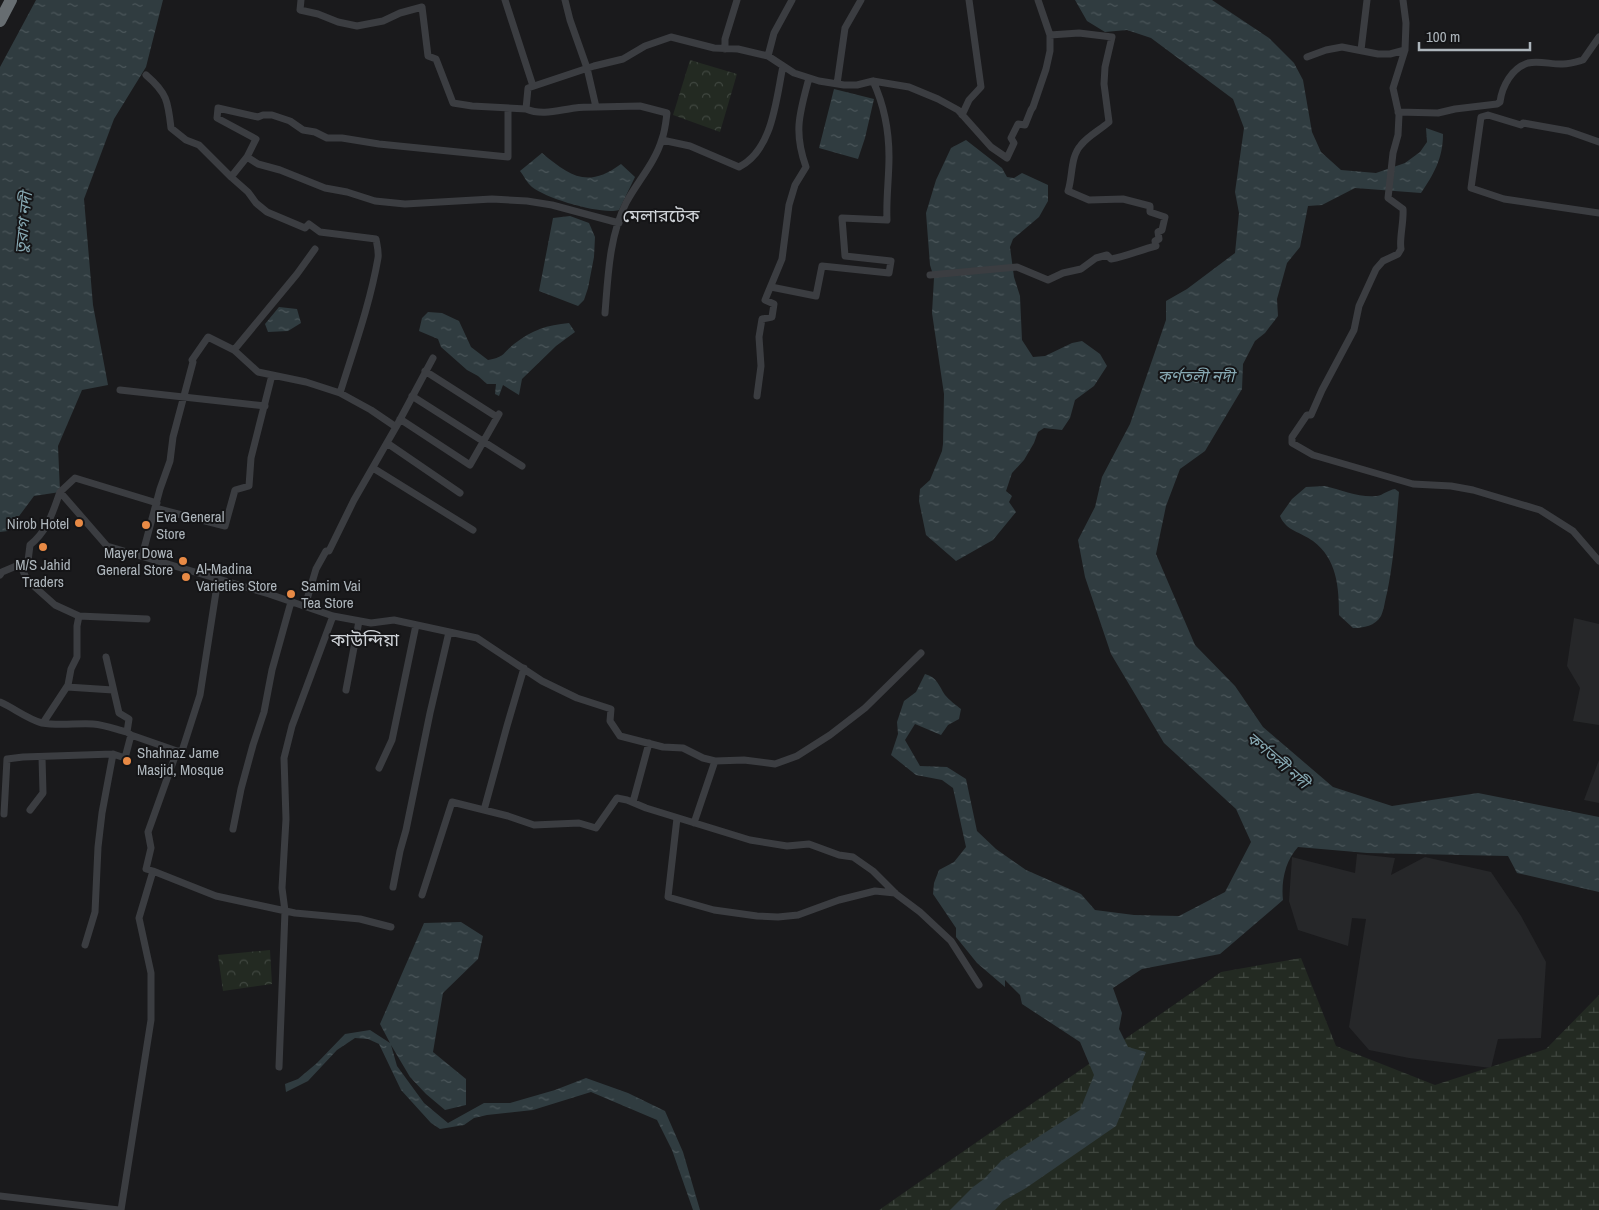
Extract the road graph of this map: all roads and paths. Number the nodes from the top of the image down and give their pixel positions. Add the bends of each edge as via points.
1 (12, 0) edge
2 (301, 0) edge
3 (505, 0) edge
4 (565, 0) edge
5 (736, 0) edge
6 (792, 0) edge
7 (861, 0) edge
8 (969, 0) edge
9 (1038, 0) edge
10 (1367, 0) edge
11 (1403, 0) edge
12 (422, 3) edge
13 (0, 21) edge
14 (1050, 35) junction
15 (1599, 37) edge
16 (725, 49) junction
17 (1361, 50) junction
18 (1404, 50) junction
19 (768, 56) junction
20 (1307, 57) dead end
21 (783, 66) junction
22 (587, 68) junction
23 (146, 75) dead end
24 (809, 78) junction
25 (873, 81) junction
26 (837, 84) junction
27 (533, 86) junction
28 (596, 107) junction
29 (508, 108) junction
30 (526, 110) junction
31 (1398, 112) junction
32 (962, 116) junction
33 (662, 140) junction
34 (1599, 142) edge
35 (247, 157) junction
36 (231, 177) junction
37 (1599, 213) edge
38 (619, 223) junction
39 (315, 249) dead end
40 (930, 275) dead end
41 (770, 287) junction
42 (605, 313) dead end
43 (234, 350) junction
44 (433, 358) dead end
45 (425, 371) junction
46 (272, 375) junction
47 (120, 390) dead end
48 (340, 392) junction
49 (412, 396) junction
50 (757, 396) dead end
51 (183, 397) junction
52 (264, 406) junction
53 (400, 419) junction
54 (396, 427) junction
55 (483, 442) junction
56 (387, 444) junction
57 (522, 466) dead end
58 (373, 468) junction
59 (60, 492) junction
60 (460, 493) dead end
61 (156, 506) junction
62 (473, 530) dead end
63 (142, 556) junction
64 (1599, 561) edge
65 (20, 564) junction
66 (0, 575) edge
67 (218, 579) junction
68 (291, 602) junction
69 (305, 606) junction
70 (79, 616) junction
71 (333, 616) junction
72 (147, 619) dead end
73 (359, 621) junction
74 (416, 625) junction
75 (449, 632) junction
76 (921, 653) dead end
77 (106, 657) dead end
78 (524, 668) junction
79 (67, 687) junction
80 (113, 690) junction
81 (346, 690) dead end
82 (0, 702) edge
83 (43, 723) junction
84 (129, 734) junction
85 (649, 743) junction
86 (177, 751) junction
87 (113, 754) junction
88 (42, 757) junction
89 (715, 761) junction
90 (379, 768) dead end
91 (633, 802) junction
92 (30, 810) dead end
93 (484, 810) junction
94 (4, 814) dead end
95 (677, 818) junction
96 (694, 823) junction
97 (233, 829) dead end
98 (153, 872) junction
99 (393, 887) dead end
100 (896, 894) junction
101 (422, 895) dead end
102 (285, 911) junction
103 (391, 927) dead end
104 (85, 945) dead end
105 (979, 985) dead end
106 (279, 1067) dead end
107 (0, 1196) edge
108 (120, 1210) edge

1 - 13 highway
2 - 12 street via 300,10 357,26 383,21
3 - 27 street
4 - 22 street
5 - 16 street
6 - 19 street via 774,32
7 - 26 street via 845,28
8 - 32 street via 981,87 969,100
9 - 14 street
10 - 17 street
11 - 18 street via 1406,23
12 - 29 street via 428,56 436,59 453,102
14 - 32 street via 1050,51 1038,94 1025,125 1018,124 1011,138 1014,143 1007,158 991,147
14 - 40 street via 1078,33 1112,37 1104,67 1109,122 1080,145 1071,169 1068,191 1089,200 1123,198 1150,206 1149,211 1165,217 1156,246 1111,259 1107,256 1096,258 1081,269 1048,280 1017,268
15 - 31 street via 1582,60 1565,64 1529,63 1516,69 1497,104 1438,113
16 - 19 street
16 - 22 street via 671,37 645,46 623,59
17 - 18 street via 1390,54
17 - 20 street via 1342,47
18 - 31 street via 1393,88
19 - 21 street
21 - 24 street
21 - 33 street via 768,133 761,148 747,163 739,167 690,146
22 - 27 street
22 - 28 street
23 - 36 street via 161,88 169,107 172,128 186,140 199,145
24 - 26 street
24 - 41 street via 798,128 799,149 806,167 789,204 782,260
25 - 26 street via 856,85
25 - 32 street via 909,87 938,99 958,110
25 - 41 street via 885,118 889,157 887,220 842,218 845,256 891,261 889,272 822,266 816,296
27 - 30 street via 528,88
28 - 30 street via 548,112
28 - 33 street via 640,106 667,113
29 - 30 street
29 - 35 street via 508,158 327,138 272,115 258,117 218,108 217,118 256,140
31 - 64 street via 1398,135 1388,198 1403,209 1401,249 1376,268 1359,306 1354,330 1311,415 1307,415 1292,437 1292,443 1313,455 1413,484 1473,490 1540,510 1573,531
33 - 38 street via 625,204
34 - 37 street via 1568,131 1521,125 1488,115 1481,117 1471,188 1504,199
35 - 36 street
35 - 38 street via 325,188 375,201 405,204 527,200
36 - 48 street via 267,212 305,228 308,224 320,232 376,239 378,257 366,311
38 - 42 street via 608,274
39 - 43 street
41 - 50 street via 765,300 774,304 772,317 762,319
43 - 46 street via 258,372
43 - 51 street via 208,337 192,360
44 - 45 street
45 - 49 street
45 - 55 street via 498,416
46 - 48 street
46 - 52 street
47 - 51 street
48 - 54 street
49 - 53 street
49 - 55 street
51 - 52 street
51 - 61 street via 170,461
52 - 61 street via 251,458 249,486 234,490 224,526
53 - 54 street
53 - 55 street via 470,465
54 - 56 street
55 - 57 street
56 - 58 street
56 - 60 street
58 - 62 street
58 - 69 street via 329,552 326,551 316,569
59 - 61 street via 75,478
59 - 63 street via 107,546
59 - 65 street via 47,526 30,545 28,561
61 - 63 street
63 - 67 street
65 - 66 street
65 - 70 street via 27,580 55,605
67 - 68 street
67 - 86 street via 200,695 182,751
68 - 69 street
68 - 97 street
69 - 71 street
70 - 72 street
70 - 79 street via 77,657
71 - 73 street
71 - 102 street via 292,726 284,758 286,819 282,888
73 - 74 street via 372,624 394,620
73 - 81 street
74 - 75 street
74 - 90 street via 392,740
75 - 78 street via 477,638
75 - 99 street
76 - 89 street via 865,708 830,736 797,756 775,764
77 - 80 street
78 - 85 street via 577,698 611,709 610,721 620,736
78 - 93 street
79 - 80 street
79 - 83 street
80 - 84 street via 119,713 129,719
82 - 83 street
83 - 84 street via 100,724
84 - 86 street
84 - 87 street via 125,758
85 - 89 street via 683,748
85 - 91 street
86 - 98 street via 148,832 151,848 146,869
87 - 88 street
87 - 104 street via 98,847 95,912
88 - 92 street via 43,793
88 - 94 street via 7,759
89 - 96 street
91 - 93 street via 618,798 596,828 578,823 534,826
91 - 95 street
93 - 101 street via 452,802
95 - 96 street
95 - 100 street via 668,897 714,910 778,916 798,915 875,891
96 - 100 street via 750,840 787,846 809,844 853,857
98 - 102 street via 216,896
98 - 108 street via 139,918 151,973 151,1020
100 - 105 street via 951,941
102 - 103 street via 360,919
102 - 106 street
107 - 108 street

